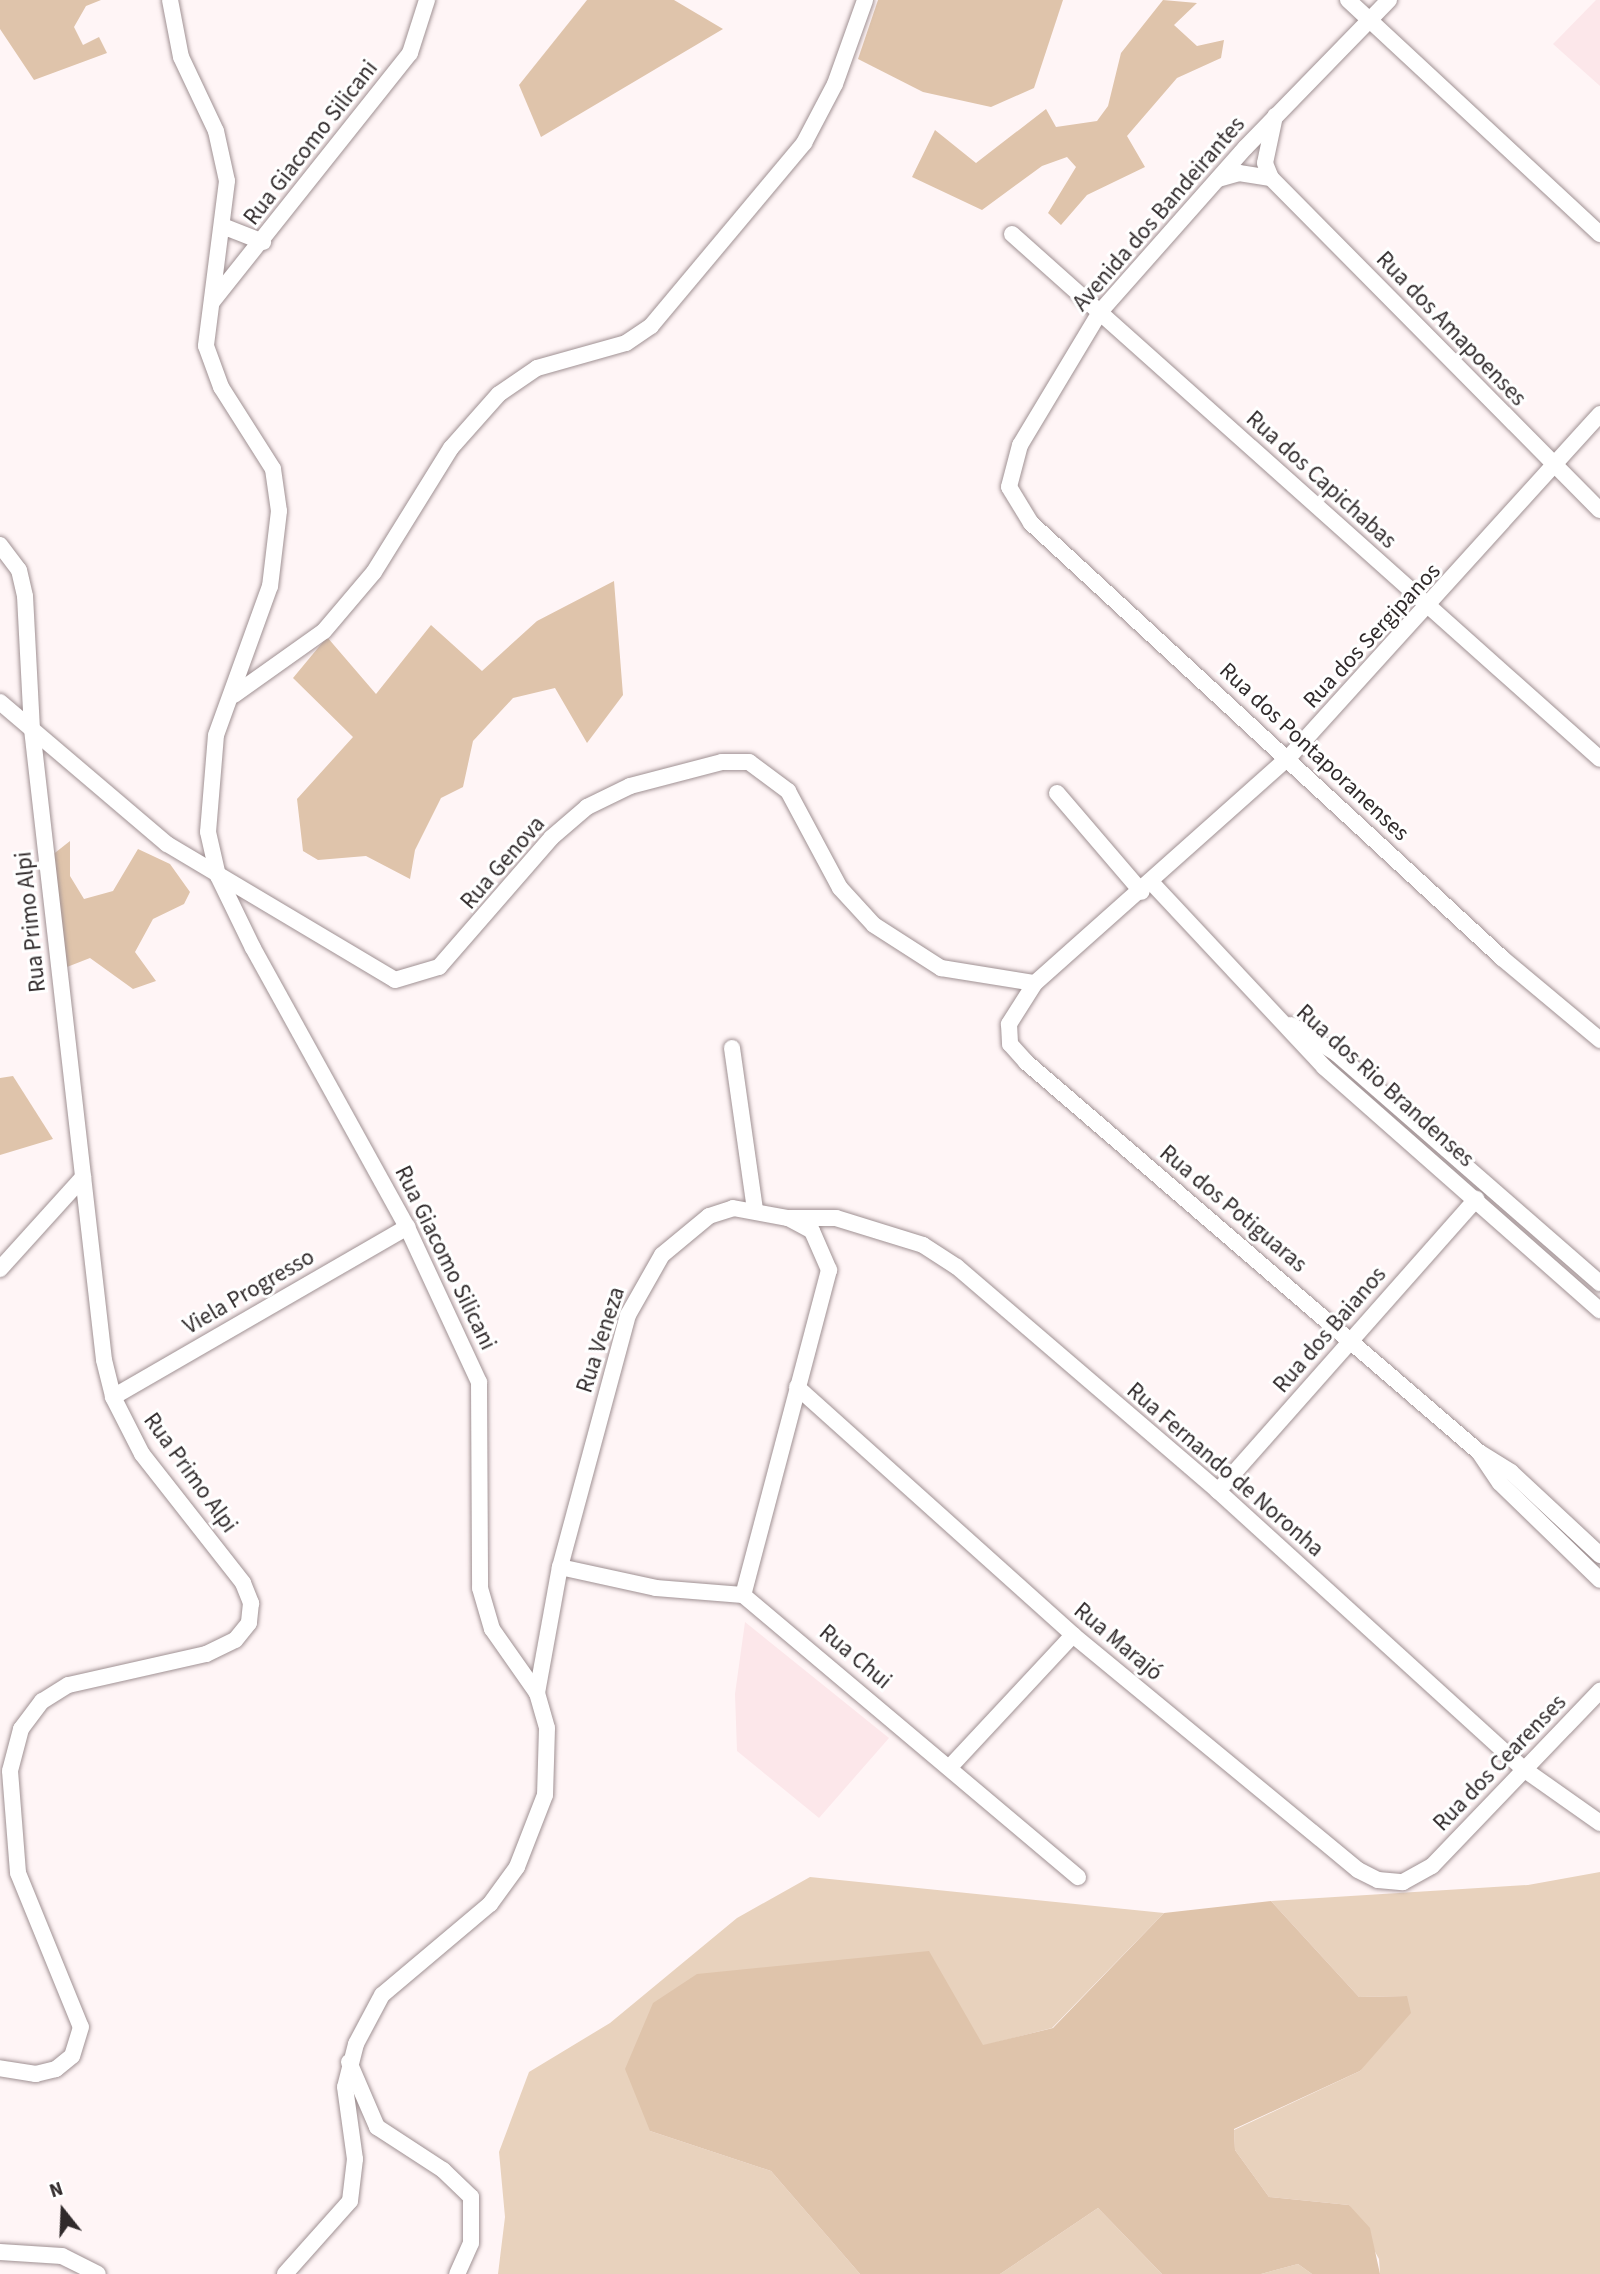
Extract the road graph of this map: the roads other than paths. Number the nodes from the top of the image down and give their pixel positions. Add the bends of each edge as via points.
1 (170, 0) edge
2 (427, 0) edge
3 (865, 0) edge
4 (1348, 0) edge
5 (1389, 0) edge
6 (1368, 19) junction
7 (1275, 116) junction
8 (1270, 178) junction
9 (1216, 180) junction
10 (225, 227) junction
11 (1012, 234) dead end
12 (1600, 234) edge
13 (263, 242) junction
14 (211, 303) junction
15 (1100, 312) junction
16 (1600, 414) edge
17 (1552, 467) junction
18 (1009, 487) joint
19 (1600, 510) edge
20 (0, 545) edge
21 (1431, 607) junction
22 (234, 695) junction
23 (0, 702) edge
24 (32, 729) junction
25 (1290, 756) junction
26 (1600, 759) edge
27 (1057, 793) dead end
28 (218, 876) junction
29 (1147, 888) junction
30 (1035, 983) junction
31 (1270, 1013) junction
32 (1600, 1041) edge
33 (732, 1048) dead end
34 (83, 1177) junction
35 (1476, 1199) junction
36 (755, 1209) junction
37 (788, 1218) junction
38 (407, 1227) junction
39 (0, 1269) edge
40 (1600, 1283) edge
41 (1600, 1310) edge
42 (1353, 1339) junction
43 (797, 1387) junction
44 (113, 1397) junction
45 (1479, 1452) junction
46 (1218, 1491) junction
47 (1600, 1555) edge
48 (560, 1567) junction
49 (1600, 1580) edge
50 (743, 1595) junction
51 (1073, 1635) junction
52 (1600, 1691) edge
53 (537, 1693) junction
54 (949, 1768) junction
55 (1525, 1770) junction
56 (1600, 1824) edge
57 (1432, 1866) joint
58 (1078, 1877) dead end
59 (349, 2062) junction
60 (0, 2068) edge
61 (0, 2252) edge
62 (98, 2274) edge
63 (285, 2274) edge
64 (457, 2274) edge

1 - 10 street via 181,57 224,158
2 - 13 street, Rua Giacomo Silicani via 410,53
3 - 22 street via 835,84 804,143 651,326 626,343 537,368 499,394 451,448 374,572 324,631
4 - 6 street
5 - 6 street, Avenida dos Bandeirantes
6 - 7 street, Avenida dos Bandeirantes
6 - 12 street
7 - 8 street via 1265,163
7 - 9 street, Avenida dos Bandeirantes
8 - 9 street via 1238,173
8 - 17 street, Rua dos Amapoenses
9 - 15 street, Avenida dos Bandeirantes
10 - 13 street
10 - 14 street
11 - 15 street, Rua dos Capichabas
13 - 14 street, Rua Giacomo Silicani
14 - 22 street, Rua Giacomo Silicani via 206,346 211,366 264,451 278,489 270,586
15 - 18 street, Avenida dos Bandeirantes via 1020,445
15 - 21 street, Rua dos Capichabas
16 - 17 street, Rua dos Sergipanos
17 - 19 street, Rua dos Amapoenses
17 - 21 street, Rua dos Sergipanos
18 - 25 street, Rua dos Pontaporanenses via 1031,523
20 - 24 street, Rua Primo Alpi via 19,570 25,596
21 - 25 street, Rua dos Sergipanos
21 - 26 street, Rua dos Capichabas
22 - 28 street, Rua Giacomo Silicani via 216,735 209,779 208,832
23 - 24 street, Rua Genova
24 - 28 street, Rua Genova via 135,821
24 - 34 street, Rua Primo Alpi
25 - 29 street, Rua dos Sergipanos
25 - 32 street, Rua dos Pontaporanenses via 1502,958
27 - 29 street
28 - 30 street, Rua Genova via 368,969 395,980 417,979 457,950 551,838 587,807 630,786 722,762 749,762 788,791 840,888 874,925 941,968
28 - 38 street, Rua Giacomo Silicani
29 - 30 street, Rua dos Sergipanos
29 - 31 street
30 - 42 street, Rua dos Potiguaras via 1009,1024 1010,1044 1026,1062
31 - 35 street, Rua dos Rio Brandenses
31 - 40 street, Rua dos Rio Brandenses via 1336,1053
33 - 36 street
34 - 39 street
34 - 44 street, Rua Primo Alpi via 97,1324
35 - 41 street, Rua dos Rio Brandenses
35 - 42 street, Rua dos Baianos
36 - 37 street, Rua Veneza
36 - 48 street, Rua Veneza via 709,1216 662,1255 643,1283 628,1314
37 - 43 street, Rua Veneza via 812,1231 829,1269
37 - 46 street, Rua Fernando de Noronha via 836,1218 923,1245 957,1267
38 - 44 street, Viela Progresso
38 - 53 street, Rua Giacomo Silicani via 479,1382 480,1588 492,1629
42 - 45 street, Rua dos Potiguaras
42 - 46 street, Rua dos Baianos
43 - 50 street, Rua Veneza
43 - 51 street, Rua Marajó
44 - 60 street, Rua Primo Alpi via 142,1454 243,1583 251,1603 249,1623 234,1640 206,1654 68,1685 42,1701 21,1729 10,1771 18,1873 81,2027 72,2056 56,2069 36,2074
45 - 47 street, Rua dos Potiguaras via 1511,1472
45 - 49 street, Rua dos Potiguaras via 1500,1483
46 - 55 street, Rua Fernando de Noronha
48 - 50 street via 656,1588
48 - 53 street, Rua Veneza
50 - 54 street, Rua Chui
51 - 54 street
51 - 57 street, Rua Marajó via 1357,1870 1403,1882
52 - 55 street, Rua dos Cearenses
53 - 59 street, Rua Giacomo Silicani via 548,1763 545,1795 529,1844 490,1904 382,1995
54 - 58 street, Rua Chui
55 - 56 street, Rua Fernando de Noronha
55 - 57 street, Rua dos Cearenses
59 - 63 street, Rua Giacomo Silicani via 345,2087 355,2159 350,2201
59 - 64 street via 377,2127 443,2169 471,2197 471,2243
61 - 62 street via 62,2256

